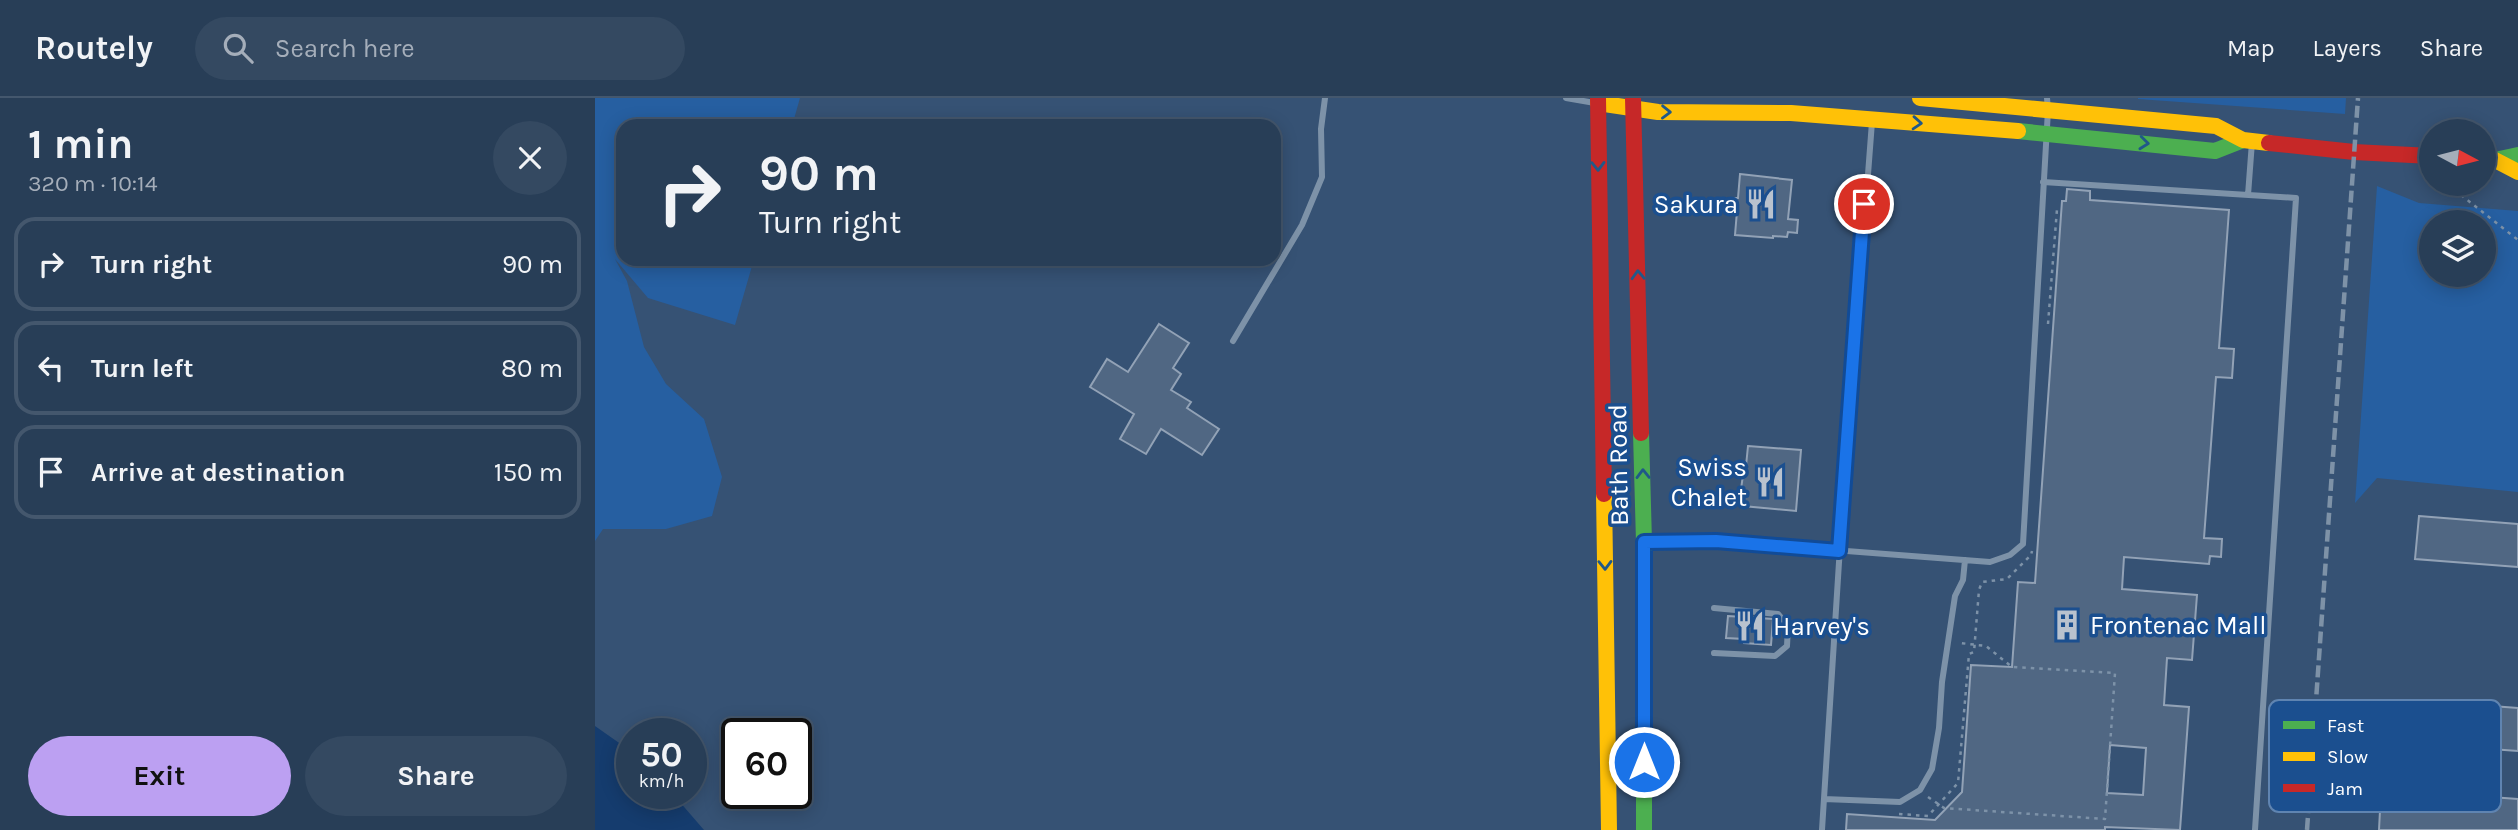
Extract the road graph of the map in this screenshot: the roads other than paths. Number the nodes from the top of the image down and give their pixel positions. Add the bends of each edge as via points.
1 (1325, 98) edge
2 (1566, 98) edge
3 (1920, 98) edge
4 (1598, 101) edge
5 (1633, 104) edge
6 (2047, 104) edge
7 (1872, 120) junction
8 (2046, 133) junction
9 (2247, 140) junction
10 (2419, 155) edge
11 (2518, 155) edge
12 (2496, 158) edge
13 (2496, 162) edge
14 (2518, 172) edge
15 (2043, 183) junction
16 (2248, 195) junction
17 (1281, 260) edge
18 (1278, 266) edge
19 (1233, 341) dead end
20 (1644, 542) junction
21 (1839, 551) junction
22 (1965, 560) junction
23 (1714, 608) dead end
24 (1714, 653) dead end
25 (1824, 799) junction
26 (1609, 830) edge
27 (1644, 830) edge
28 (1822, 830) edge
29 (2255, 830) edge

1 - 17 lane via 1322,177
2 - 4 lane
3 - 6 main road
4 - 5 main road
4 -> 26 main road, Bath Road
5 -> 7 main road
20 -> 5 main road, Bath Road
6 - 8 lane
6 - 9 main road via 2216,126
7 -> 8 main road
7 - 21 lane
8 -> 9 main road via 2215,150
8 - 15 lane
9 - 10 main road
9 - 16 lane
11 - 12 main road
13 - 14 main road
15 - 16 lane
15 - 22 lane via 2023,544 2002,559
16 - 29 lane via 2296,198
18 - 19 lane
20 - 21 lane via 1716,541
20 - 27 main road, Bath Road
21 - 22 lane
21 - 25 lane
22 - 25 lane via 1955,596 1935,755 1920,790 1900,802
23 - 24 lane via 1778,614 1788,626 1787,646 1775,656
25 - 28 lane

